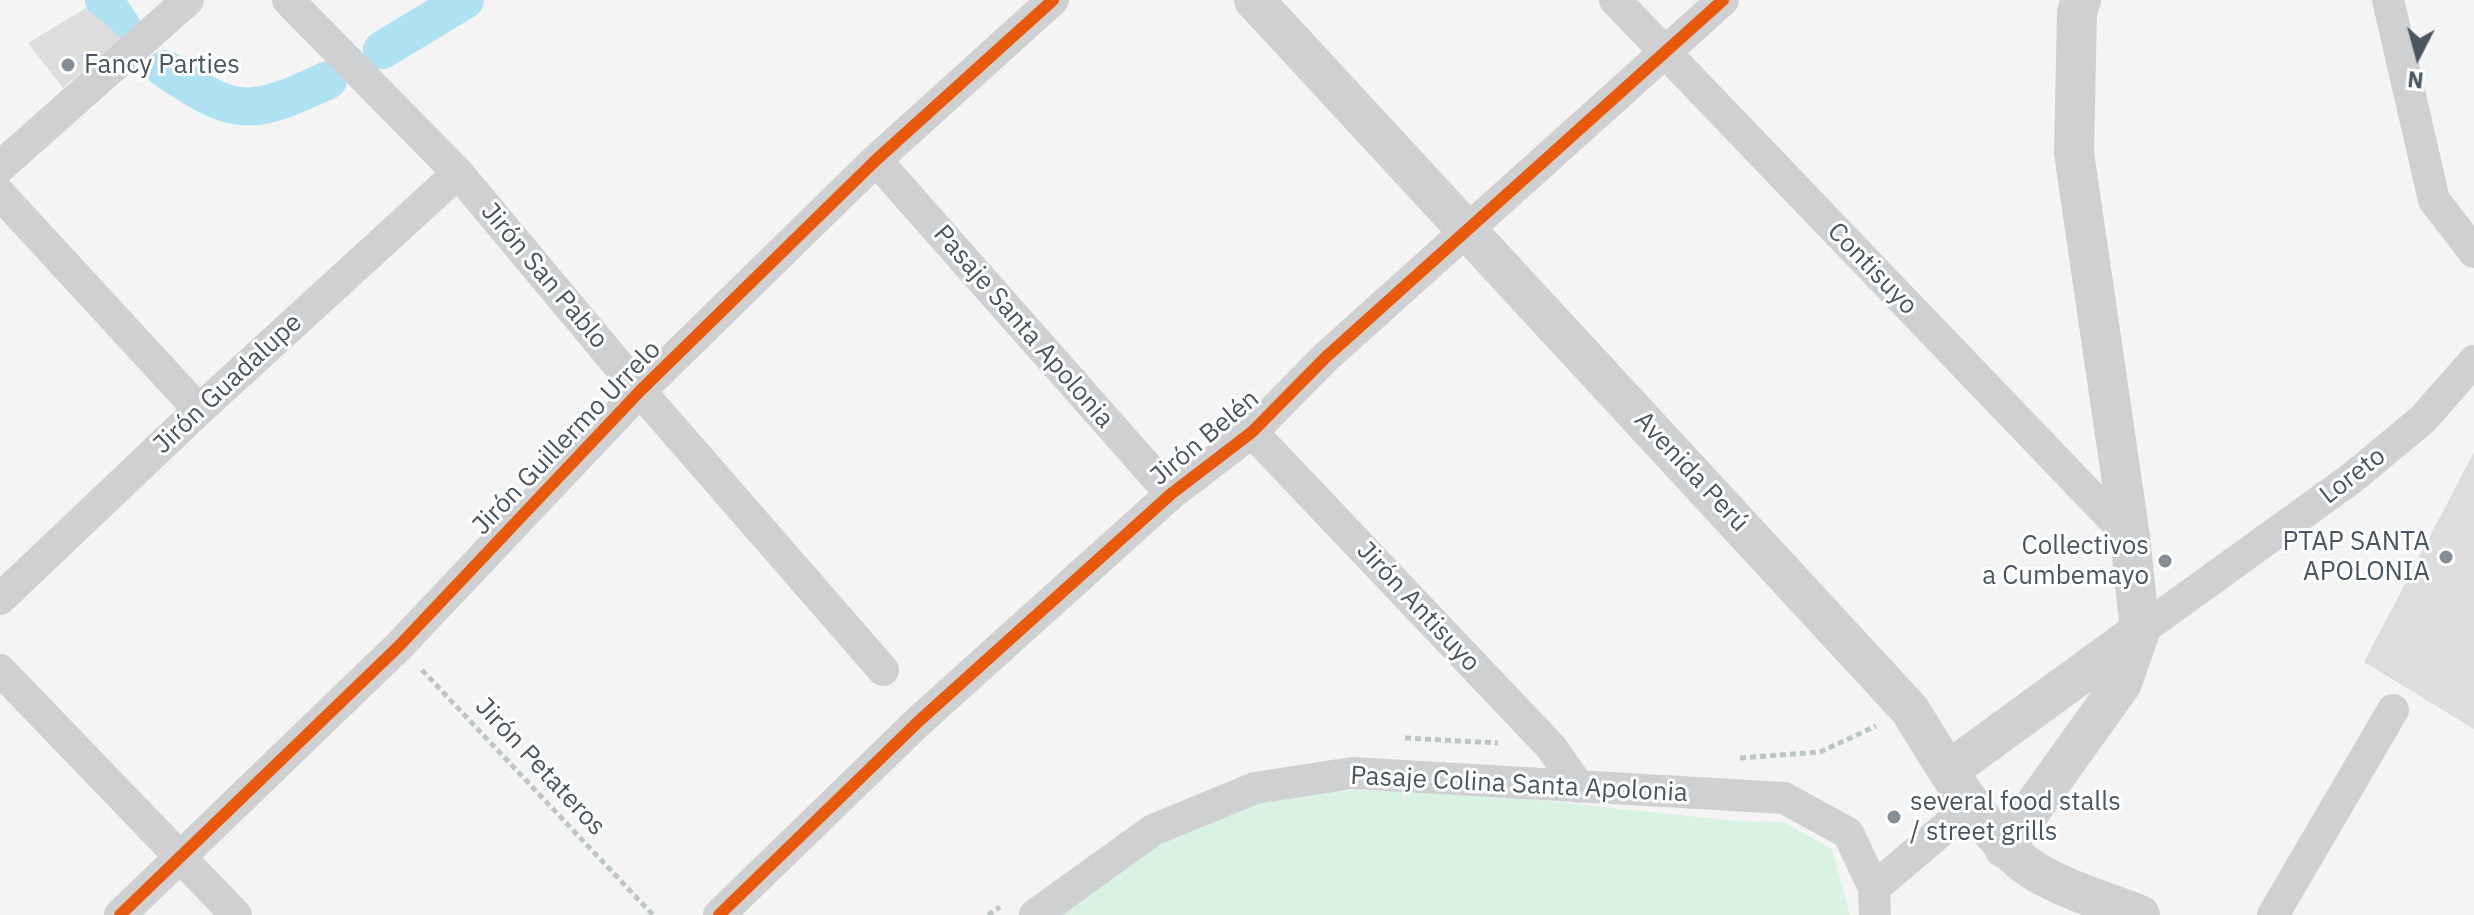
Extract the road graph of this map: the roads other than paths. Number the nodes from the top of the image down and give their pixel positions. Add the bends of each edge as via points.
1 (188, 0) edge
2 (288, 0) edge
3 (1053, 0) edge
4 (1254, 0) edge
5 (1615, 0) edge
6 (1723, 0) edge
7 (2081, 0) edge
8 (2388, 0) edge
9 (1662, 53) junction
10 (876, 160) junction
11 (0, 167) edge
12 (458, 173) junction
13 (0, 194) edge
14 (1467, 227) junction
15 (2474, 252) edge
16 (2474, 361) edge
17 (640, 391) junction
18 (199, 410) junction
19 (1252, 432) junction
20 (1171, 494) junction
21 (2130, 537) junction
22 (0, 599) edge
23 (2140, 631) junction
24 (0, 670) edge
25 (883, 670) dead end
26 (2393, 710) dead end
27 (1948, 771) junction
28 (1579, 787) junction
29 (1973, 804) junction
30 (2004, 848) junction
31 (181, 857) junction
32 (1874, 902) edge
33 (120, 915) edge
34 (236, 915) edge
35 (719, 915) edge
36 (1035, 915) edge
37 (2140, 915) edge
38 (2273, 915) edge

1 - 11 street
2 - 12 street, Jirón San Pablo
3 - 10 street, Jirón Guillermo Urrelo
4 - 14 street, Avenida Perú
5 - 9 street, Contisuyo
6 - 9 street, Jirón Belén
7 - 21 street via 2074,153
8 - 15 street via 2434,200
9 - 14 street, Jirón Belén
9 - 21 street, Contisuyo
10 - 17 street, Jirón Guillermo Urrelo
10 - 20 street, Pasaje Santa Apolonia
12 - 17 street, Jirón San Pablo
12 - 18 street, Jirón Guadalupe
13 - 18 street
14 - 19 street, Jirón Belén
14 - 27 street, Avenida Perú via 1910,710
16 - 23 street, Loreto via 2423,419 2352,478
17 - 25 street, Jirón San Pablo
17 - 31 street, Jirón Guillermo Urrelo via 399,646
18 - 22 street, Jirón Guadalupe
19 - 20 street, Jirón Belén
19 - 28 street, Jirón Antisuyo via 1551,747
20 - 35 street, Jirón Belén via 919,721
21 - 23 street
23 - 27 street
23 - 30 street via 2122,683
24 - 31 street
26 - 38 street
27 - 29 street, Avenida Perú
28 - 32 street, Pasaje Colina Santa Apolonia via 1784,798 1848,833
28 - 36 street, Pasaje Colina Santa Apolonia via 1352,773 1255,788 1153,830
29 - 30 street, Avenida Perú
29 - 32 street
30 - 37 street, Avenida Perú via 2038,873
31 - 33 street, Jirón Guillermo Urrelo
31 - 34 street

